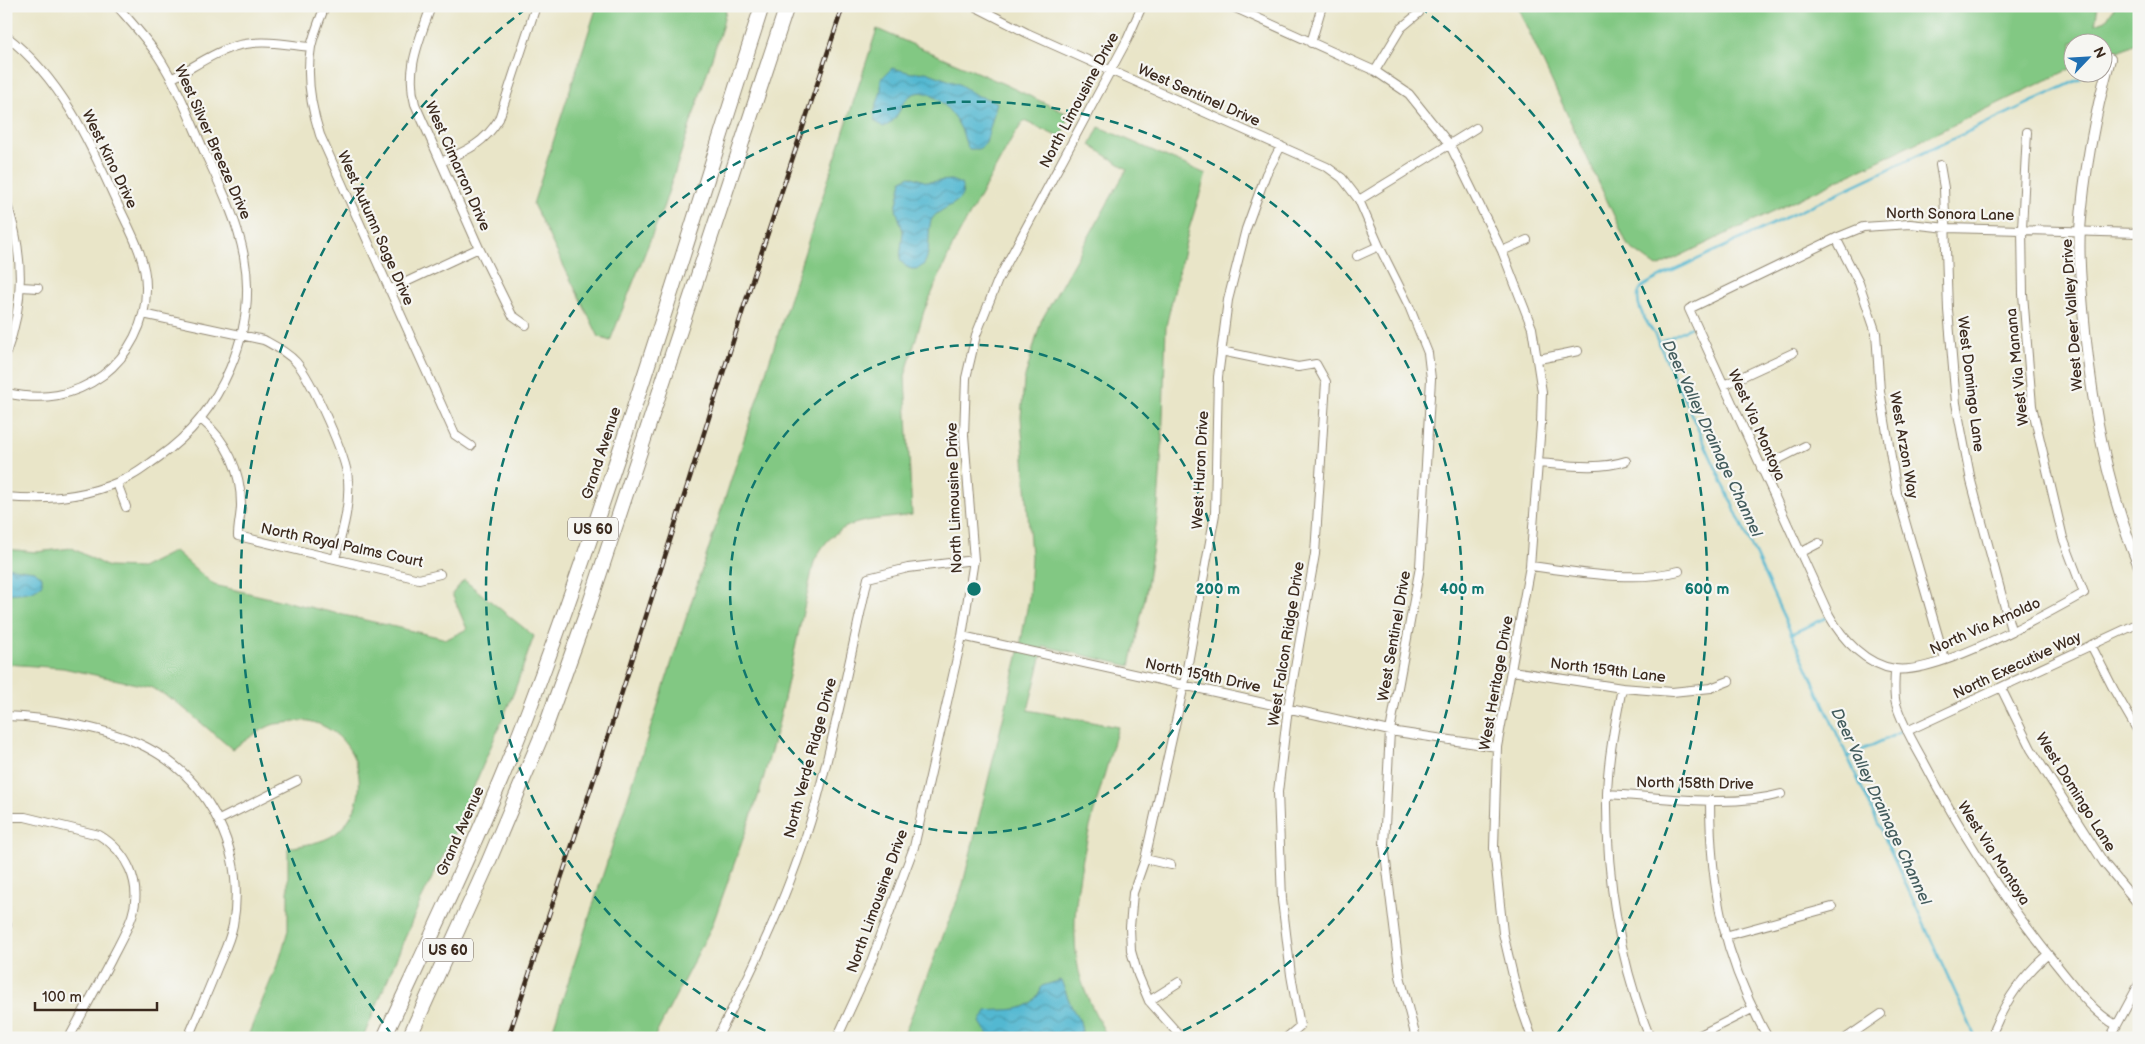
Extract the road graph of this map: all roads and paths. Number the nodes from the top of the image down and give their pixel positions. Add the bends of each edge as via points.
1 (117, 6) edge
2 (325, 6) edge
3 (431, 6) edge
4 (536, 6) edge
5 (762, 6) edge
6 (787, 6) edge
7 (974, 6) edge
8 (1142, 6) edge
9 (1231, 6) edge
10 (1322, 6) edge
11 (1418, 6) edge
12 (6, 36) edge
13 (1311, 43) junction
14 (311, 47) junction
15 (1111, 71) junction
16 (1375, 71) junction
17 (171, 79) junction
18 (2105, 82) edge
19 (1476, 128) dead end
20 (2027, 132) dead end
21 (1450, 145) junction
22 (1281, 146) junction
23 (441, 162) junction
24 (1940, 165) dead end
25 (1358, 200) junction
26 (6, 202) edge
27 (1947, 228) junction
28 (2022, 229) junction
29 (2080, 231) junction
30 (2139, 233) edge
31 (1836, 238) junction
32 (1527, 240) dead end
33 (1379, 246) junction
34 (479, 248) junction
35 (1502, 251) junction
36 (1357, 256) dead end
37 (21, 288) junction
38 (38, 288) dead end
39 (389, 290) junction
40 (1690, 309) joint
41 (143, 314) junction
42 (526, 325) dead end
43 (241, 334) junction
44 (1221, 351) junction
45 (1578, 351) dead end
46 (6, 353) edge
47 (1793, 353) dead end
48 (1539, 359) junction
49 (1724, 385) junction
50 (6, 393) edge
51 (201, 419) junction
52 (471, 446) dead end
53 (1805, 446) dead end
54 (1626, 461) dead end
55 (1537, 463) junction
56 (1761, 468) junction
57 (117, 483) junction
58 (6, 497) edge
59 (126, 507) dead end
60 (1819, 543) dead end
61 (1800, 553) junction
62 (335, 559) junction
63 (974, 560) junction
64 (1530, 566) junction
65 (2139, 566) edge
66 (1679, 571) dead end
67 (440, 574) dead end
68 (2084, 592) joint
69 (2139, 623) edge
70 (2011, 630) junction
71 (962, 636) junction
72 (1844, 638) joint
73 (2091, 645) junction
74 (1945, 660) junction
75 (1895, 670) junction
76 (1512, 671) junction
77 (1729, 681) dead end
78 (1184, 685) junction
79 (1622, 688) junction
80 (2001, 688) junction
81 (1288, 708) junction
82 (6, 716) edge
83 (1907, 731) junction
84 (1390, 732) junction
85 (2139, 733) edge
86 (1497, 747) junction
87 (297, 781) dead end
88 (1607, 794) junction
89 (1781, 794) dead end
90 (1710, 800) junction
91 (6, 817) edge
92 (219, 820) junction
93 (1145, 859) junction
94 (1171, 865) dead end
95 (2139, 905) edge
96 (1832, 907) dead end
97 (1725, 936) junction
98 (2048, 954) junction
99 (1179, 982) dead end
100 (2139, 984) edge
101 (1150, 1001) junction
102 (1752, 1009) junction
103 (1881, 1014) dead end
104 (2116, 1025) junction
105 (1994, 1029) dead end
106 (69, 1038) edge
107 (188, 1038) edge
108 (384, 1038) edge
109 (409, 1038) edge
110 (717, 1038) edge
111 (837, 1038) edge
112 (1182, 1038) edge
113 (1286, 1038) edge
114 (1416, 1038) edge
115 (1532, 1038) edge
116 (1650, 1038) edge
117 (1694, 1038) edge
118 (1768, 1038) edge
119 (1846, 1038) edge
120 (2110, 1038) edge

1 - 17 street, West Silver Breeze Drive via 157,55
2 - 14 street, West Autumn Sage Drive
3 - 23 street, West Cimarron Drive via 412,62 411,90
4 - 23 street via 498,119 490,133
5 - 108 highway, Grand Avenue / US 60 via 603,501 540,677 476,839
6 - 109 highway, US 60 via 589,606 553,705 488,863
7 - 15 street, West Sentinel Drive
8 - 15 street, North Limousine Drive
9 - 13 street, West Heritage Drive
10 - 13 street
11 - 16 street via 1419,13 1401,28
12 - 41 street, West Kino Drive via 54,86 92,147 141,256 146,291
13 - 16 street, West Heritage Drive
14 - 17 street via 271,42 245,44
14 - 39 street, West Autumn Sage Drive via 311,92 320,135
15 - 22 street, West Sentinel Drive
15 - 63 street, North Limousine Drive via 998,280 976,335 966,378 964,435
16 - 21 street, West Heritage Drive via 1409,94
17 - 43 street, West Silver Breeze Drive via 237,226 247,286
18 - 29 street, West Deer Valley Drive via 2094,127
19 - 21 street
20 - 28 street, West Via Manana
21 - 25 street
21 - 35 street, West Heritage Drive
22 - 25 street, West Sentinel Drive via 1327,166 1342,178
22 - 44 street, West Huron Drive via 1266,174 1246,229 1228,300
23 - 34 street, West Cimarron Drive
24 - 27 street, West Domingo Lane
25 - 33 street, West Sentinel Drive
26 - 37 street via 16,234
27 - 28 street, North Sonora Lane
27 - 31 street, North Sonora Lane via 1910,224 1863,227
27 - 70 street, West Domingo Lane via 1948,310 1956,403 1971,481
28 - 29 street, North Sonora Lane
28 - 68 street, West Via Manana via 2023,294 2032,406 2063,538
29 - 30 street, North Sonora Lane
29 - 65 street, West Deer Valley Drive via 2084,322 2094,408 2111,482
31 - 40 street, North Sonora Lane
31 - 74 street, West Arzon Way via 1859,284 1876,333 1880,391 1897,493
32 - 35 street
33 - 36 street
33 - 84 street, West Sentinel Drive via 1428,353 1431,378 1420,566
34 - 39 street
34 - 42 street, West Cimarron Drive via 512,315
35 - 48 street, West Heritage Drive via 1532,328
37 - 38 street
37 - 46 street via 14,332
39 - 52 street, West Autumn Sage Drive via 455,435
40 - 49 street, West Via Montoya
41 - 43 street
41 - 50 street, West Kino Drive via 136,336 127,350 111,368 87,386 66,394 39,398
43 - 51 street, West Silver Breeze Drive via 227,374
43 - 62 street via 264,340 296,362 342,453 349,496
44 - 78 street, West Huron Drive via 1215,514
44 - 81 street, West Falcon Ridge Drive via 1298,366 1316,364 1326,382 1315,554
45 - 48 street
47 - 49 street
48 - 55 street, West Heritage Drive via 1542,392
49 - 56 street, West Via Montoya
51 - 57 street, West Silver Breeze Drive via 168,451
51 - 62 street, North Royal Palms Court via 222,440 236,468 241,506 238,536
53 - 56 street
54 - 55 street via 1615,465 1588,466
55 - 64 street, West Heritage Drive
56 - 61 street, West Via Montoya
57 - 58 street, West Silver Breeze Drive via 60,497
57 - 59 street
60 - 61 street
61 - 72 street, West Via Montoya via 1829,615
62 - 67 street, North Royal Palms Court via 419,579
63 - 71 street, North Limousine Drive
63 - 110 street, North Verde Ridge Drive via 908,568 868,578 815,804 788,887 753,970
64 - 66 street via 1643,576
64 - 76 street, West Heritage Drive
68 - 70 street, North Via Arnoldo via 2053,611
69 - 73 street, North Executive Way
70 - 74 street, North Via Arnoldo
71 - 78 street, North 159th Drive
71 - 111 street, North Limousine Drive via 914,847 866,975
72 - 75 street, North Via Arnoldo via 1867,658
73 - 80 street, North Executive Way
73 - 85 street
74 - 75 street, North Via Arnoldo via 1922,668
75 - 83 street, West Via Montoya via 1896,703
76 - 79 street, North 159th Lane
76 - 86 street, West Heritage Drive
77 - 79 street, North 159th Lane via 1711,688 1672,692
78 - 81 street, North 159th Drive
78 - 93 street, West Huron Drive
79 - 88 street
80 - 83 street, North Executive Way
80 - 95 street, West Domingo Lane via 2036,757 2104,863
81 - 84 street, North 159th Drive
81 - 113 street, West Falcon Ridge Drive via 1278,792 1282,900 1300,1026
82 - 92 street via 102,730 147,747 166,758 189,779
83 - 98 street, West Via Montoya via 1938,789 2008,903
84 - 86 street, North 159th Drive
84 - 114 street, West Sentinel Drive via 1384,844 1400,976
86 - 115 street, West Heritage Drive via 1494,848 1498,888 1507,950
87 - 92 street
88 - 90 street, North 158th Drive
88 - 116 street via 1612,893 1618,936
89 - 90 street, North 158th Drive via 1765,798
90 - 97 street via 1713,878
91 - 106 street via 25,817 99,834 118,850 133,877 133,914
92 - 107 street via 234,863 233,925
93 - 94 street
93 - 101 street, West Huron Drive via 1134,893 1130,927 1131,951
96 - 97 street
97 - 102 street
98 - 104 street, West Via Montoya via 2080,994 2104,1019
98 - 105 street via 2020,983
99 - 101 street
100 - 104 street
101 - 112 street, West Huron Drive
102 - 117 street
102 - 118 street
103 - 119 street
104 - 120 street

